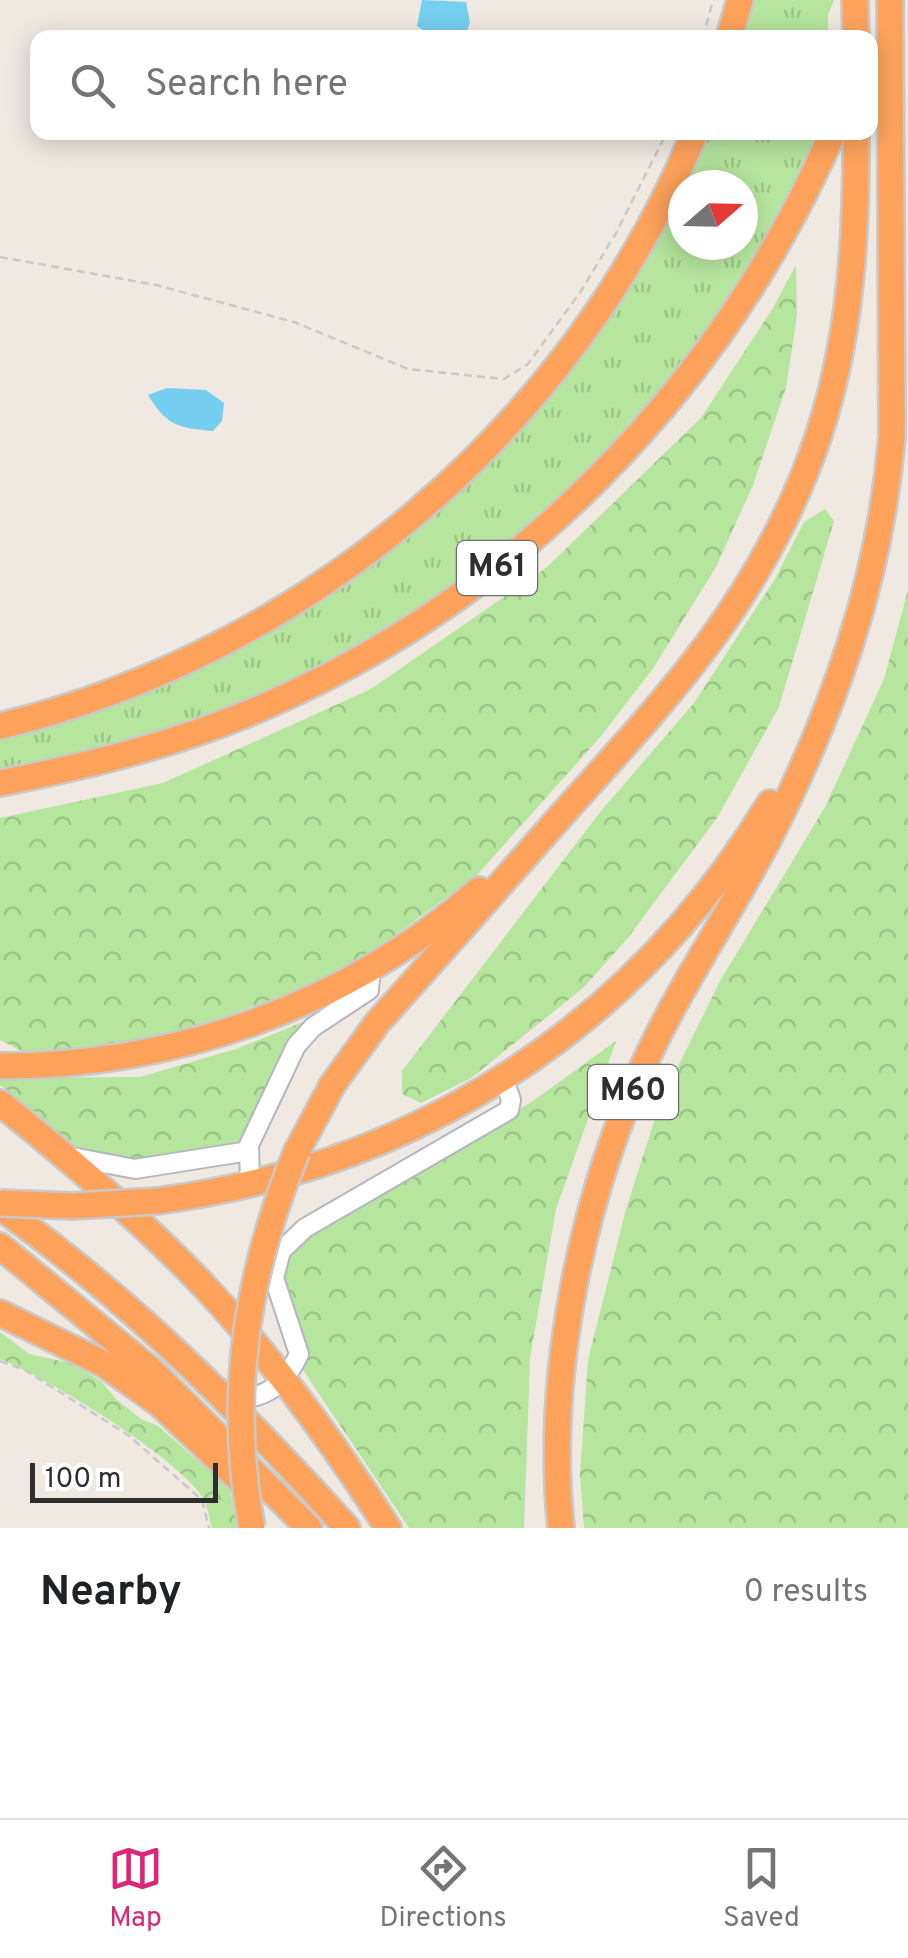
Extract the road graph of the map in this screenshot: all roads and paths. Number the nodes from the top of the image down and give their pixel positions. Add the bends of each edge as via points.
1 (714, 0) edge
2 (740, 0) edge
3 (855, 0) edge
4 (887, 0) edge
5 (705, 30) edge
6 (731, 30) edge
7 (856, 30) edge
8 (874, 30) edge
9 (663, 140) edge
10 (690, 140) edge
11 (829, 140) edge
12 (856, 140) edge
13 (0, 257) edge
14 (835, 696) junction
15 (0, 726) edge
16 (0, 783) edge
17 (554, 824) junction
18 (370, 968) junction
19 (0, 1066) edge
20 (504, 1079) junction
21 (0, 1103) edge
22 (249, 1151) junction
23 (67, 1156) junction
24 (250, 1185) junction
25 (0, 1205) edge
26 (0, 1246) edge
27 (0, 1312) edge
28 (0, 1361) edge
29 (283, 1381) junction
30 (228, 1400) junction
31 (209, 1528) edge
32 (252, 1528) edge
33 (288, 1528) edge
34 (310, 1528) edge
35 (346, 1528) edge
36 (388, 1528) edge
37 (561, 1528) edge

1 - 5 path
2 - 6 highway
3 - 7 highway
4 - 8 highway
4 - 14 highway via 890,463 870,579
9 - 13 path via 582,291 528,364 504,379 408,369 294,322 156,285
10 - 15 highway, M61 via 642,240 569,352 486,448 388,536 278,613 178,666
11 - 16 highway, M61 via 779,240 676,394 594,484 515,554 368,655 281,699 136,753
12 - 17 highway via 847,317 804,475 771,548 718,633
14 - 20 highway, M60 via 753,830 682,926 596,1010
14 - 37 highway, M60 via 768,840 646,1060 598,1190 564,1360
17 - 18 highway via 452,913
17 - 32 highway, bridge via 378,1022 332,1084 297,1151 266,1234 245,1339 241,1421
18 - 19 highway via 269,1018 218,1035 118,1058
18 - 22 lane via 369,990 313,1026 296,1046
20 - 24 highway, M60 via 392,1138
20 - 29 lane via 509,1110 305,1228 281,1251 274,1278 299,1354
21 - 23 highway
22 - 23 lane via 134,1169
22 - 24 lane
23 - 29 highway via 206,1288
24 - 25 highway, M60, bridge via 157,1200
25 - 30 highway, M60 via 133,1312
26 - 34 highway via 152,1371
27 - 33 highway via 88,1354 136,1386
28 - 31 path via 128,1435 202,1500
29 - 30 lane via 260,1396
29 - 36 highway
30 - 35 highway, M60

